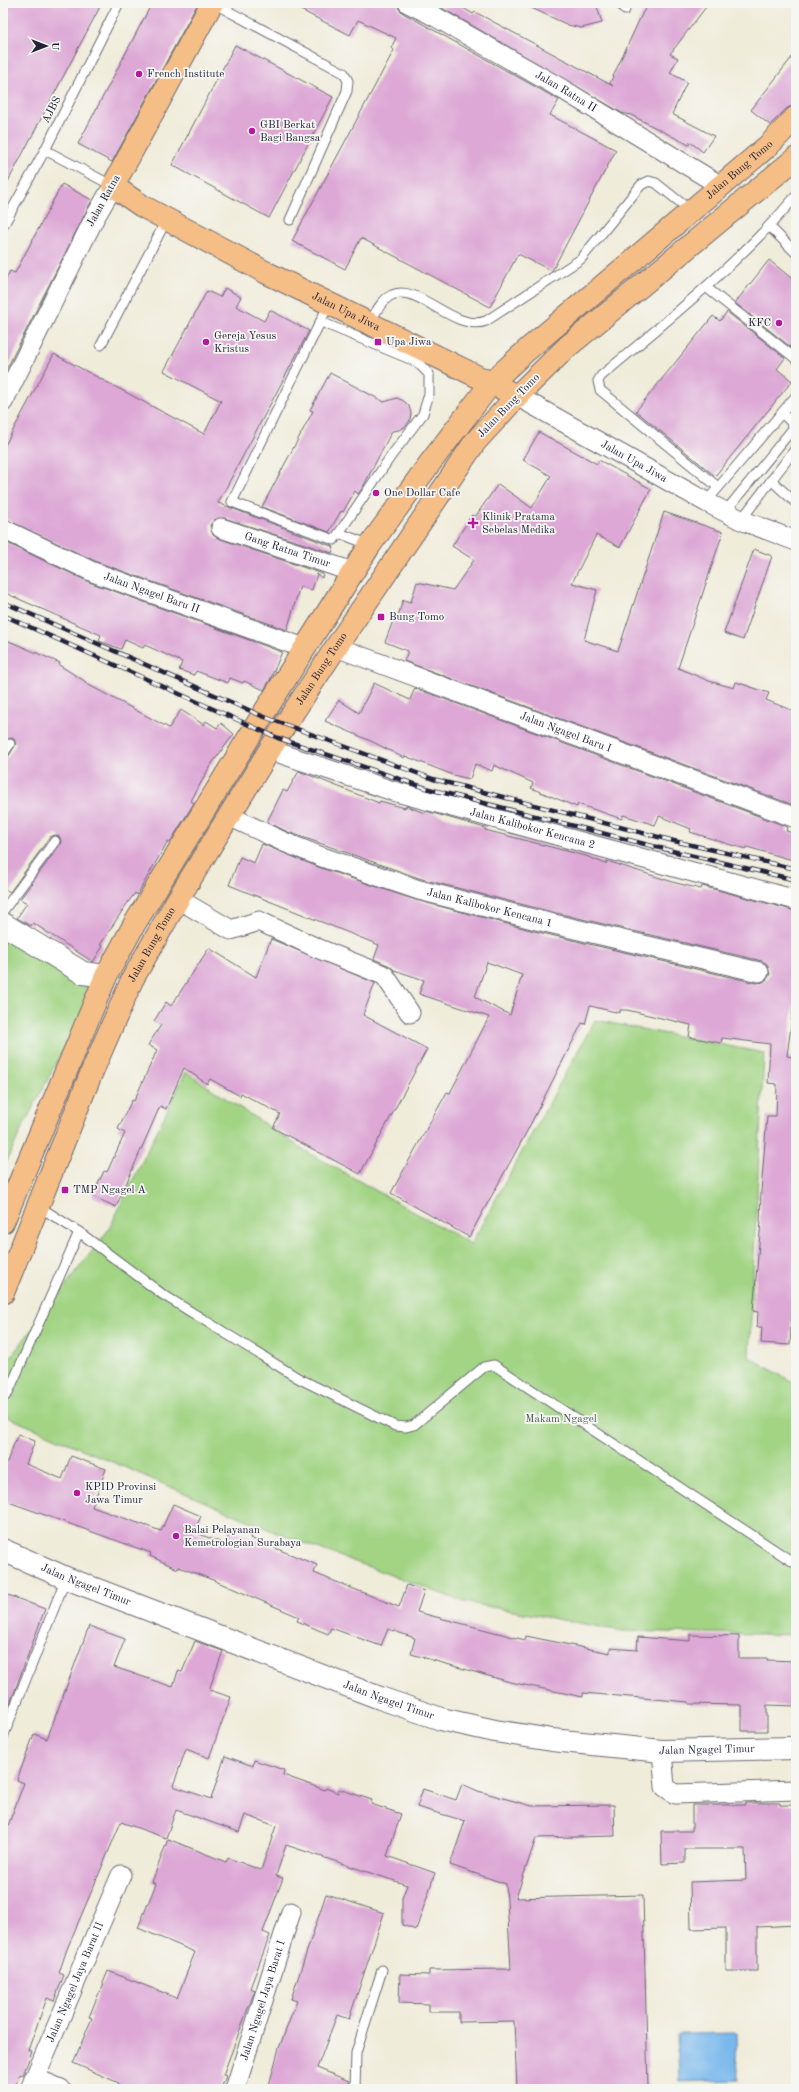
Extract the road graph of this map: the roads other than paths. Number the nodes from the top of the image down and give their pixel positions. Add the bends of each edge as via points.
1 (119, 3) edge
2 (212, 3) edge
3 (408, 3) edge
4 (796, 117) edge
5 (45, 150) junction
6 (796, 158) edge
7 (113, 186) junction
8 (721, 186) junction
9 (796, 196) edge
10 (691, 211) junction
11 (167, 218) junction
12 (290, 220) dead end
13 (3, 226) edge
14 (770, 227) junction
15 (796, 253) edge
16 (707, 288) junction
17 (325, 313) junction
18 (368, 324) junction
19 (101, 345) dead end
20 (796, 359) edge
21 (492, 382) junction
22 (517, 396) junction
23 (796, 396) edge
24 (3, 402) edge
25 (782, 413) junction
26 (796, 448) edge
27 (771, 480) junction
28 (718, 487) junction
29 (706, 502) junction
30 (796, 504) edge
31 (733, 516) junction
32 (221, 528) dead end
33 (3, 529) edge
34 (339, 533) junction
35 (796, 541) edge
36 (370, 545) junction
37 (353, 572) junction
38 (336, 647) junction
39 (304, 648) junction
40 (10, 744) dead end
41 (270, 750) junction
42 (3, 754) edge
43 (229, 816) junction
44 (796, 818) edge
45 (55, 841) dead end
46 (178, 899) junction
47 (796, 900) edge
48 (3, 912) edge
49 (3, 924) edge
50 (759, 972) dead end
51 (106, 976) junction
52 (132, 980) junction
53 (410, 1013) dead end
54 (38, 1206) junction
55 (3, 1222) edge
56 (79, 1232) junction
57 (3, 1293) edge
58 (3, 1398) edge
59 (3, 1550) edge
60 (796, 1564) edge
61 (66, 1578) junction
62 (3, 1737) edge
63 (796, 1748) edge
64 (662, 1751) junction
65 (796, 1790) edge
66 (121, 1875) dead end
67 (291, 1912) dead end
68 (382, 1970) dead end
69 (32, 2084) edge
70 (61, 2089) edge
71 (235, 2089) edge
72 (355, 2089) edge

1 - 5 lane, AJBS
2 - 7 main road, Jalan Ratna
2 - 12 lane via 344,73 346,77 347,91
3 - 8 street, Jalan Ratna II via 562,89
4 - 8 main road, Jalan Bung Tomo via 784,132
5 - 7 lane
5 - 13 lane, AJBS
6 - 22 main road, Jalan Bung Tomo via 567,347
7 - 11 main road, Jalan Upa Jiwa via 142,206
7 - 24 street, Jalan Ratna
8 - 10 main road, Jalan Bung Tomo
9 - 14 lane
10 - 18 lane via 656,183 649,181 641,185 581,259 486,321 472,324 465,322 401,292 384,301
10 - 21 main road, Jalan Bung Tomo
11 - 17 main road, Jalan Upa Jiwa
11 - 19 lane
14 - 15 lane
14 - 16 lane
16 - 20 lane
16 - 28 lane via 601,376 598,385 600,390
17 - 18 main road, Jalan Upa Jiwa
17 - 34 lane via 417,362 428,374 428,394 423,414
17 - 34 lane via 232,502 334,540
18 - 21 main road, Jalan Upa Jiwa
21 - 22 main road, Jalan Upa Jiwa
21 - 36 main road, Jalan Bung Tomo
22 - 29 street, Jalan Upa Jiwa
22 - 38 main road, Jalan Bung Tomo via 475,442
23 - 25 lane
25 - 28 lane
25 - 31 lane via 795,426
26 - 27 lane
27 - 30 lane
27 - 31 lane
28 - 29 lane
29 - 31 street, Jalan Upa Jiwa
31 - 35 street, Jalan Upa Jiwa
32 - 37 street, Gang Ratna Timur
33 - 39 street, Jalan Ngagel Baru II via 93,572
34 - 36 lane
36 - 37 main road, Jalan Bung Tomo
37 - 39 main road, Jalan Bung Tomo
38 - 41 main road, Jalan Bung Tomo
38 - 44 street, Jalan Ngagel Baru I
39 - 51 main road, Jalan Bung Tomo via 134,923
40 - 42 lane
41 - 43 main road, Jalan Bung Tomo
41 - 47 street, Jalan Kalibokor Kencana 2 via 393,791
43 - 46 main road, Jalan Bung Tomo
43 - 50 street, Jalan Kalibokor Kencana 1 via 322,857 419,890
45 - 48 lane
46 - 52 main road, Jalan Bung Tomo
46 - 53 street via 231,930 259,922 381,974 385,976
49 - 51 street via 83,973
51 - 52 street
51 - 55 main road, Jalan Bung Tomo
52 - 54 main road, Jalan Bung Tomo
54 - 56 lane
54 - 57 main road, Jalan Bung Tomo
56 - 58 lane via 8,1393
56 - 60 lane via 162,1294 298,1378 395,1426 414,1425 484,1367 494,1365
59 - 61 street, Jalan Ngagel Timur
61 - 62 lane
61 - 64 street, Jalan Ngagel Timur via 441,1719 552,1740
63 - 64 street, Jalan Ngagel Timur
64 - 65 street via 665,1787 675,1794
66 - 69 street, Jalan Ngagel Jaya Barat II
67 - 71 street, Jalan Ngagel Jaya Barat I
68 - 72 lane via 356,2053
69 - 70 street

